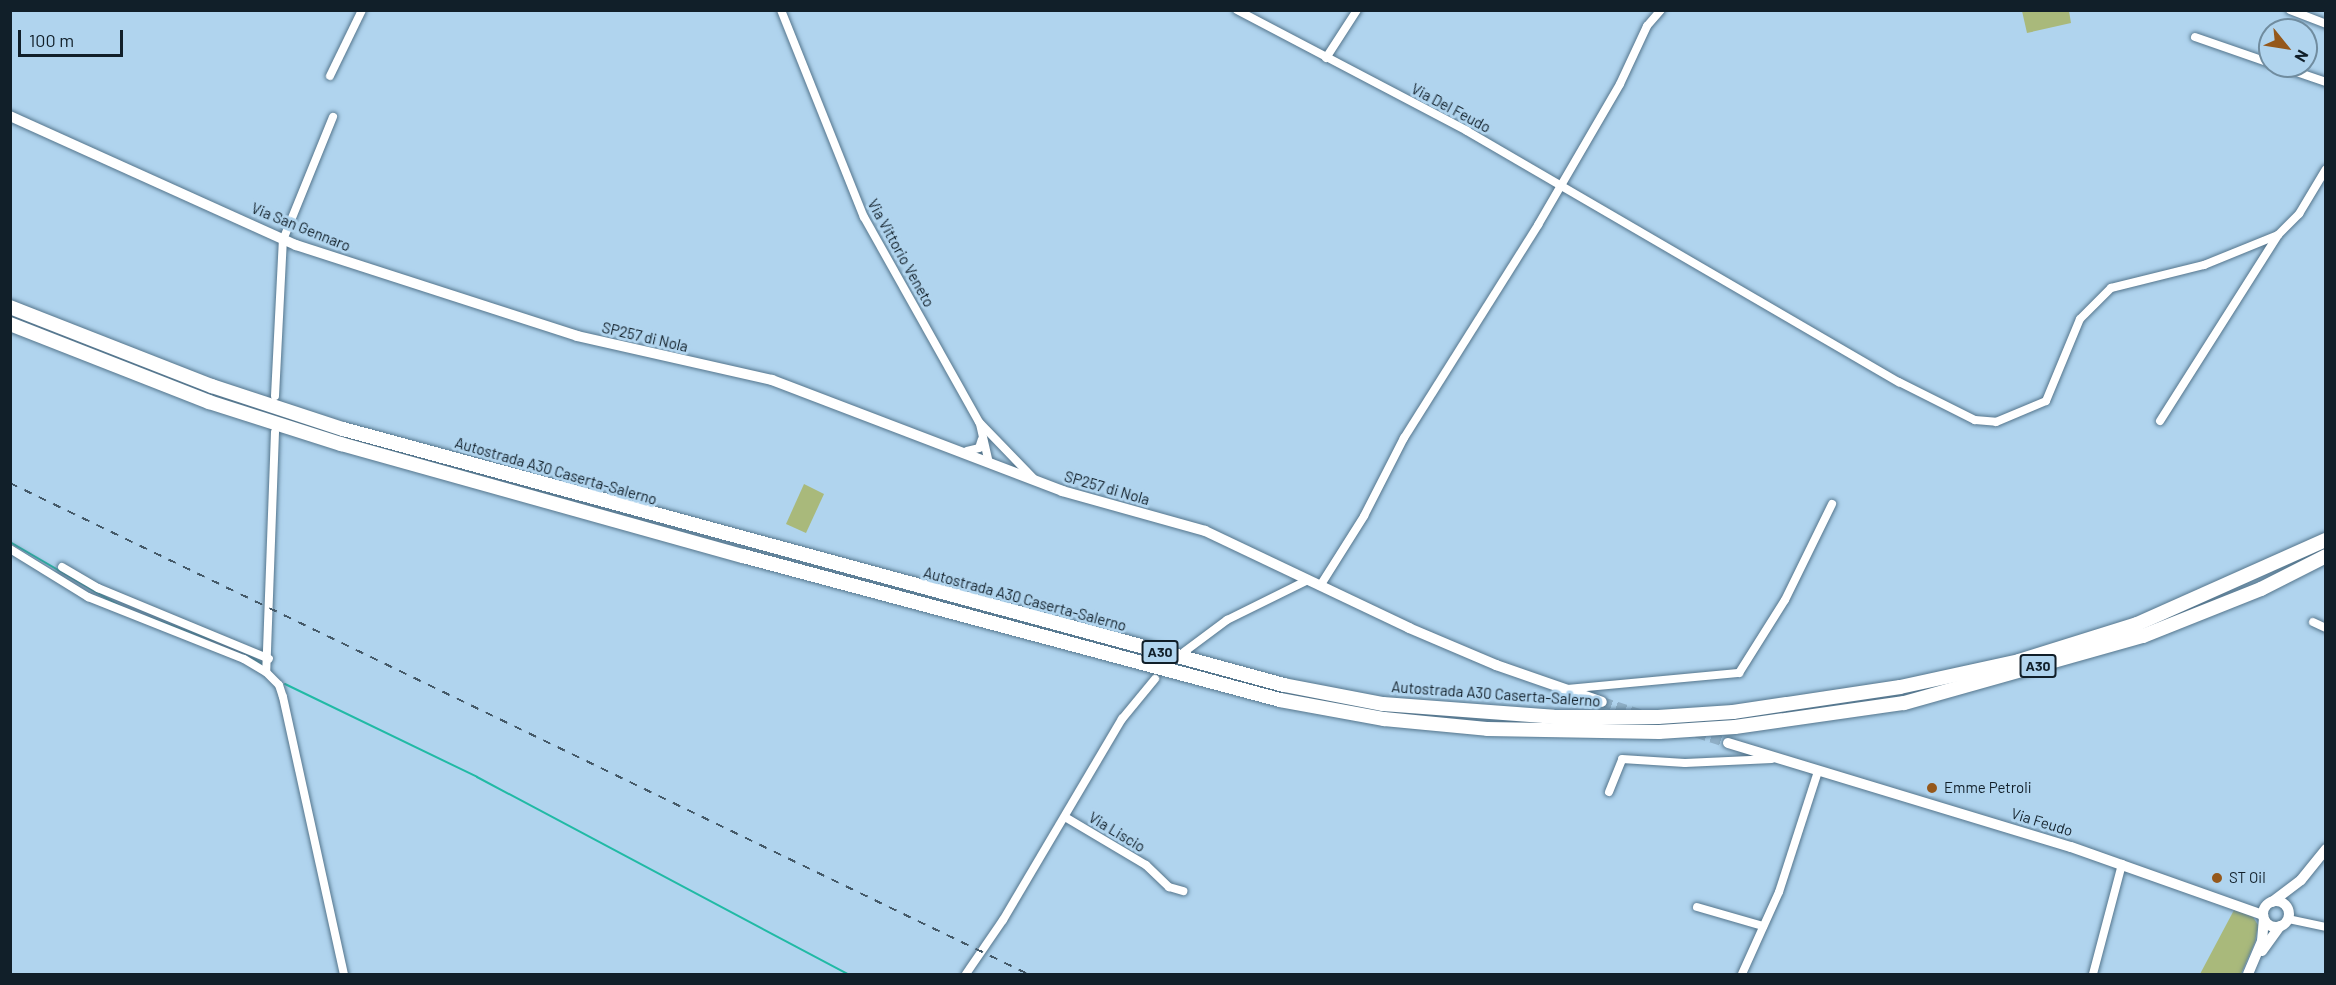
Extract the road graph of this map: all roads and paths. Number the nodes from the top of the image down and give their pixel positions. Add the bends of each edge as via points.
1 (362, 10) edge
2 (781, 10) edge
3 (1237, 10) edge
4 (1357, 10) edge
5 (1661, 10) edge
6 (2290, 10) edge
7 (2325, 24) edge
8 (2195, 37) dead end
9 (1326, 58) junction
10 (2258, 59) edge
11 (330, 76) dead end
12 (10, 116) edge
13 (333, 117) dead end
14 (2325, 169) edge
15 (1562, 186) junction
16 (2278, 235) junction
17 (283, 240) junction
18 (10, 307) edge
19 (10, 324) edge
20 (590, 339) joint
21 (275, 396) dead end
22 (2160, 421) dead end
23 (979, 422) junction
24 (275, 432) dead end
25 (982, 437) junction
26 (967, 452) junction
27 (988, 460) junction
28 (1039, 483) junction
29 (1832, 504) dead end
30 (2325, 540) edge
31 (10, 549) edge
32 (2325, 556) edge
33 (62, 567) dead end
34 (1308, 580) junction
35 (1320, 586) junction
36 (2313, 622) dead end
37 (2325, 628) edge
38 (1184, 652) dead end
39 (269, 659) junction
40 (266, 672) junction
41 (1155, 679) dead end
42 (1565, 689) junction
43 (1602, 702) tunnel mouth
44 (1728, 743) tunnel mouth
45 (1776, 759) junction
46 (1818, 771) junction
47 (1609, 792) dead end
48 (1065, 817) junction
49 (2325, 849) edge
50 (2122, 864) junction
51 (2301, 880) junction
52 (1183, 891) dead end
53 (1697, 907) dead end
54 (2266, 911) junction
55 (2285, 919) junction
56 (1763, 926) junction
57 (2325, 927) edge
58 (2248, 973) edge
59 (344, 975) edge
60 (966, 975) edge
61 (1742, 975) edge
62 (2093, 975) edge

1 - 11 street
2 - 23 street, Via Vittorio Veneto via 864,217
3 - 9 street
4 - 9 street
5 - 15 street via 1647,26 1620,84
6 - 7 street
8 - 10 street
9 - 15 street, Via Del Feudo via 1467,131
12 - 17 street, Via San Gennaro
13 - 17 street
14 - 16 street via 2299,214
15 - 16 street, Via Del Feudo via 1899,382 1965,417 1987,422 2007,419 2046,401 2080,319 2111,288 2204,265
15 - 35 street via 1404,438 1364,516
16 - 22 street
17 - 20 street, Via San Gennaro
17 - 21 street
18 - 30 highway, Autostrada A30 Caserta-Salerno / A30 via 212,386 343,429 1262,679 1383,704 1554,717 1658,717 1733,712 1900,687 2019,661 2137,624
19 - 32 highway, Autostrada A30 Caserta-Salerno / A30 via 209,402 340,444 1280,700 1384,719 1487,729 1659,732 1736,726 1904,703 2143,636 2261,589
20 - 26 street, SP257 di Nola via 772,380
23 - 25 street
23 - 28 street, Via Vittorio Veneto
24 - 39 street
25 - 26 street via 979,448
25 - 27 street
26 - 27 street, SP257 di Nola
27 - 28 street, SP257 di Nola
28 - 34 street, SP257 di Nola via 1205,531
29 - 42 street via 1785,600 1740,674 1605,682
31 - 40 street via 88,597 244,659
33 - 39 street via 98,588
34 - 35 street, SP257 di Nola
34 - 38 street via 1227,620
35 - 42 street, SP257 di Nola via 1496,665
36 - 37 street
39 - 40 street
40 - 59 street via 279,685 283,697
41 - 48 street via 1122,719
42 - 43 street, SP257 di Nola
44 - 45 street, Via Feudo
45 - 46 street, Via Feudo
45 - 47 street via 1685,764 1622,759
46 - 50 street, Via Feudo
46 - 56 street via 1779,892
48 - 52 street, Via Liscio via 1146,866 1169,887
48 - 60 street
49 - 51 street
50 - 54 street, Via Feudo
50 - 62 street
51 - 54 street
51 - 55 street
53 - 56 street
54 - 55 street via 2273,927
54 - 55 street via 2284,904
54 - 58 street via 2262,941
55 - 57 street
55 - 58 street
56 - 61 street

